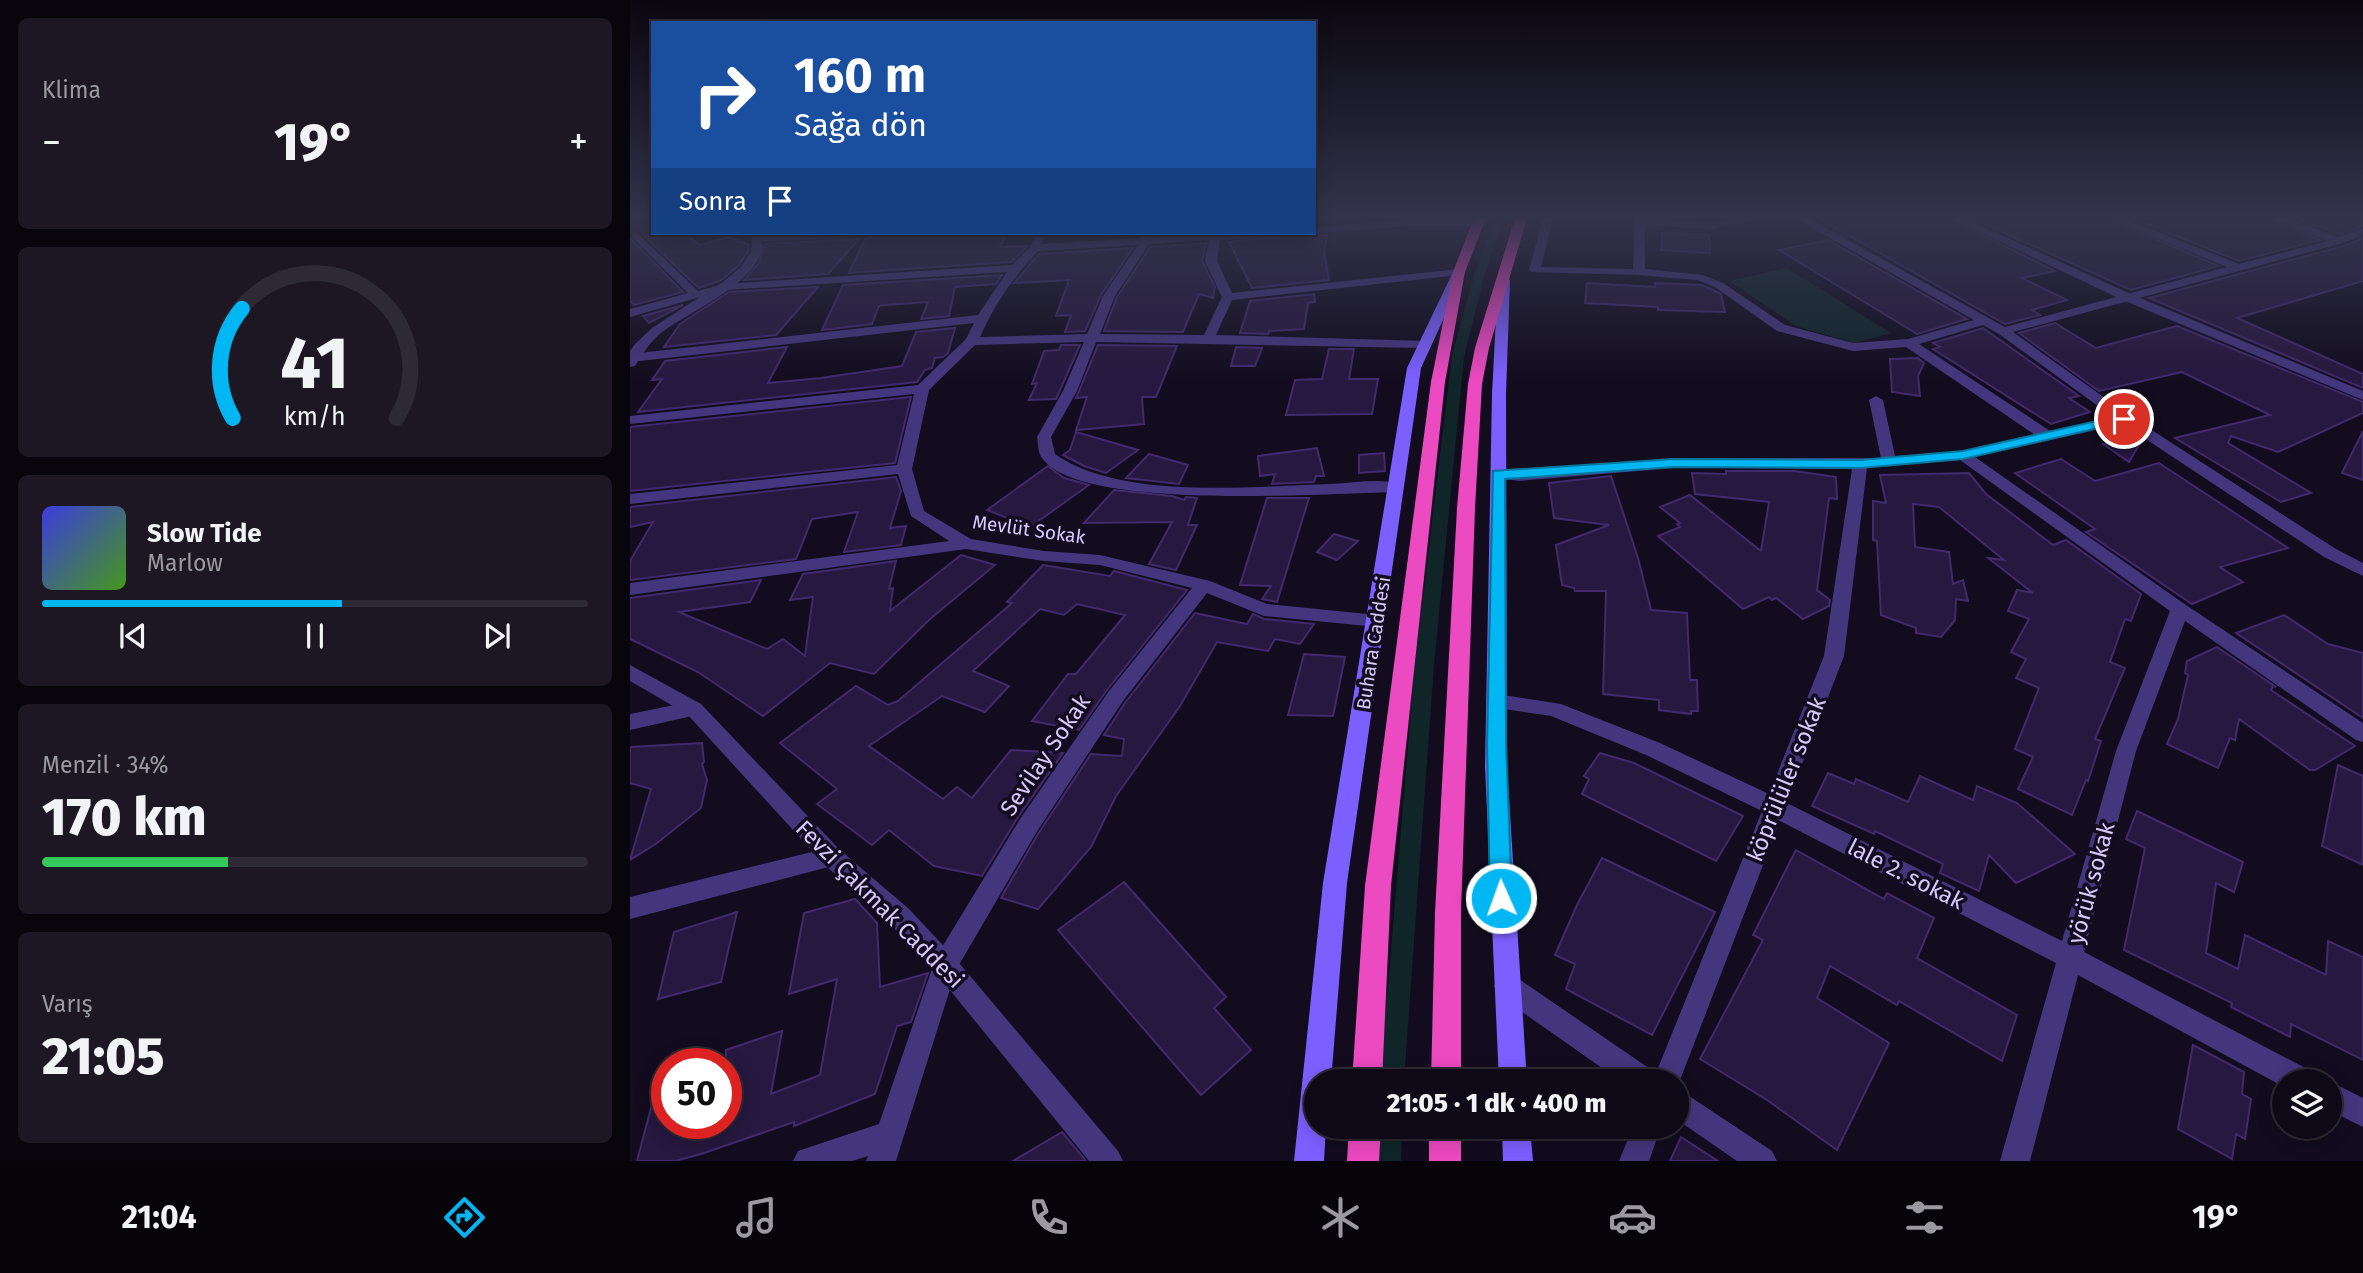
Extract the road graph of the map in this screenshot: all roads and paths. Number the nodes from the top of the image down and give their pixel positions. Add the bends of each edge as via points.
1 (672, 272) edge
2 (739, 272) edge
3 (951, 272) edge
4 (1012, 272) edge
5 (1124, 272) edge
6 (1216, 272) edge
7 (1457, 272) edge
8 (1459, 272) joint
9 (1506, 272) edge
10 (1641, 272) edge
11 (1896, 272) edge
12 (2073, 272) edge
13 (2218, 272) edge
14 (1504, 280) junction
15 (724, 287) junction
16 (695, 293) junction
17 (1227, 297) junction
18 (2129, 298) junction
19 (632, 310) edge
20 (982, 318) junction
21 (1983, 321) junction
22 (2003, 331) junction
23 (1092, 336) junction
24 (1209, 337) junction
25 (972, 341) junction
26 (1909, 343) junction
27 (1423, 344) junction
28 (631, 360) edge
29 (922, 389) junction
30 (2363, 396) edge
31 (1876, 400) dead end
32 (2124, 419) junction
33 (630, 420) edge
34 (2047, 436) junction
35 (1963, 455) junction
36 (1889, 461) junction
37 (1860, 464) junction
38 (904, 469) junction
39 (1498, 474) junction
40 (1395, 487) junction
41 (630, 499) edge
42 (966, 544) junction
43 (2363, 570) edge
44 (1204, 585) junction
45 (630, 589) edge
46 (2180, 609) junction
47 (1377, 621) junction
48 (630, 673) edge
49 (1496, 701) junction
50 (694, 709) junction
51 (630, 722) edge
52 (2363, 734) edge
53 (1776, 808) junction
54 (832, 857) junction
55 (630, 908) edge
56 (2071, 958) junction
57 (945, 965) junction
58 (1507, 986) junction
59 (1318, 1069) edge
60 (1368, 1069) edge
61 (1446, 1069) edge
62 (1512, 1069) edge
63 (1627, 1069) edge
64 (1671, 1069) edge
65 (2279, 1069) edge
66 (2342, 1102) edge
67 (1689, 1111) edge
68 (2363, 1113) edge
69 (1311, 1139) edge
70 (1364, 1139) edge
71 (1445, 1139) edge
72 (1517, 1139) edge
73 (1642, 1139) edge
74 (885, 1148) edge
75 (808, 1161) edge
76 (1108, 1161) edge
77 (1309, 1161) edge
78 (1363, 1161) edge
79 (1445, 1161) edge
80 (1518, 1161) edge
81 (1634, 1161) edge
82 (1762, 1161) edge
83 (2015, 1161) edge

1 - 16 street
2 - 15 street
3 - 15 street
4 - 20 street
5 - 23 street
6 - 17 street
7 - 17 street
8 - 27 main road, Buhara Caddesi
8 - 60 highway via 1438,382 1378,886
9 - 14 highway
10 - 26 street via 1699,277 1719,285 1782,328 1853,347
11 - 21 street
12 - 18 street
13 - 18 street
14 - 39 main road
14 - 61 highway via 1482,348 1474,397 1448,899
15 - 16 street
15 - 28 street via 648,337
16 - 19 street
17 - 24 street
18 - 22 street
18 - 30 street
20 - 25 street
20 - 28 street
21 - 22 street
21 - 26 street
22 - 32 street
23 - 24 street
23 - 25 street
23 - 40 street via 1070,391 1044,437 1048,456 1069,471 1122,485 1189,492
24 - 27 street
25 - 29 street
26 - 34 street
27 - 40 main road, Buhara Caddesi via 1414,368
29 - 33 street
29 - 38 street, Mevlüt Sokak
31 - 36 street
32 - 34 street
32 - 43 street
34 - 35 street
35 - 36 street
35 - 46 street
36 - 37 street
37 - 39 street via 1674,463
37 - 53 street, köprülüler sokak via 1834,656
38 - 41 street
38 - 42 street, Mevlüt Sokak via 917,513
39 - 49 main road
40 - 47 main road, Buhara Caddesi
42 - 44 street, Mevlüt Sokak via 1100,560
42 - 45 street
44 - 47 street, Mevlüt Sokak via 1264,610
44 - 57 street, Sevilay Sokak via 1116,696 1028,825
46 - 52 street
46 - 56 street, yörük sokak via 2126,751
47 - 59 main road, Buhara Caddesi via 1335,883
48 - 50 street, Fevzi Çakmak Caddesi
49 - 53 street, lale 2. sokak via 1554,709 1653,749
49 - 58 main road
50 - 51 street
50 - 54 street, Fevzi Çakmak Caddesi
53 - 56 street, lale 2. sokak
53 - 64 street, köprülüler sokak
54 - 55 street
54 - 57 street, Fevzi Çakmak Caddesi via 900,917
56 - 65 street, lale 2. sokak
56 - 83 street, yörük sokak
57 - 74 street, Sevilay Sokak
57 - 76 street, Fevzi Çakmak Caddesi
58 - 62 main road
58 - 63 street
66 - 68 street
67 - 82 street
69 - 77 main road
70 - 78 highway
71 - 79 highway
72 - 80 main road
73 - 81 street
74 - 75 street

